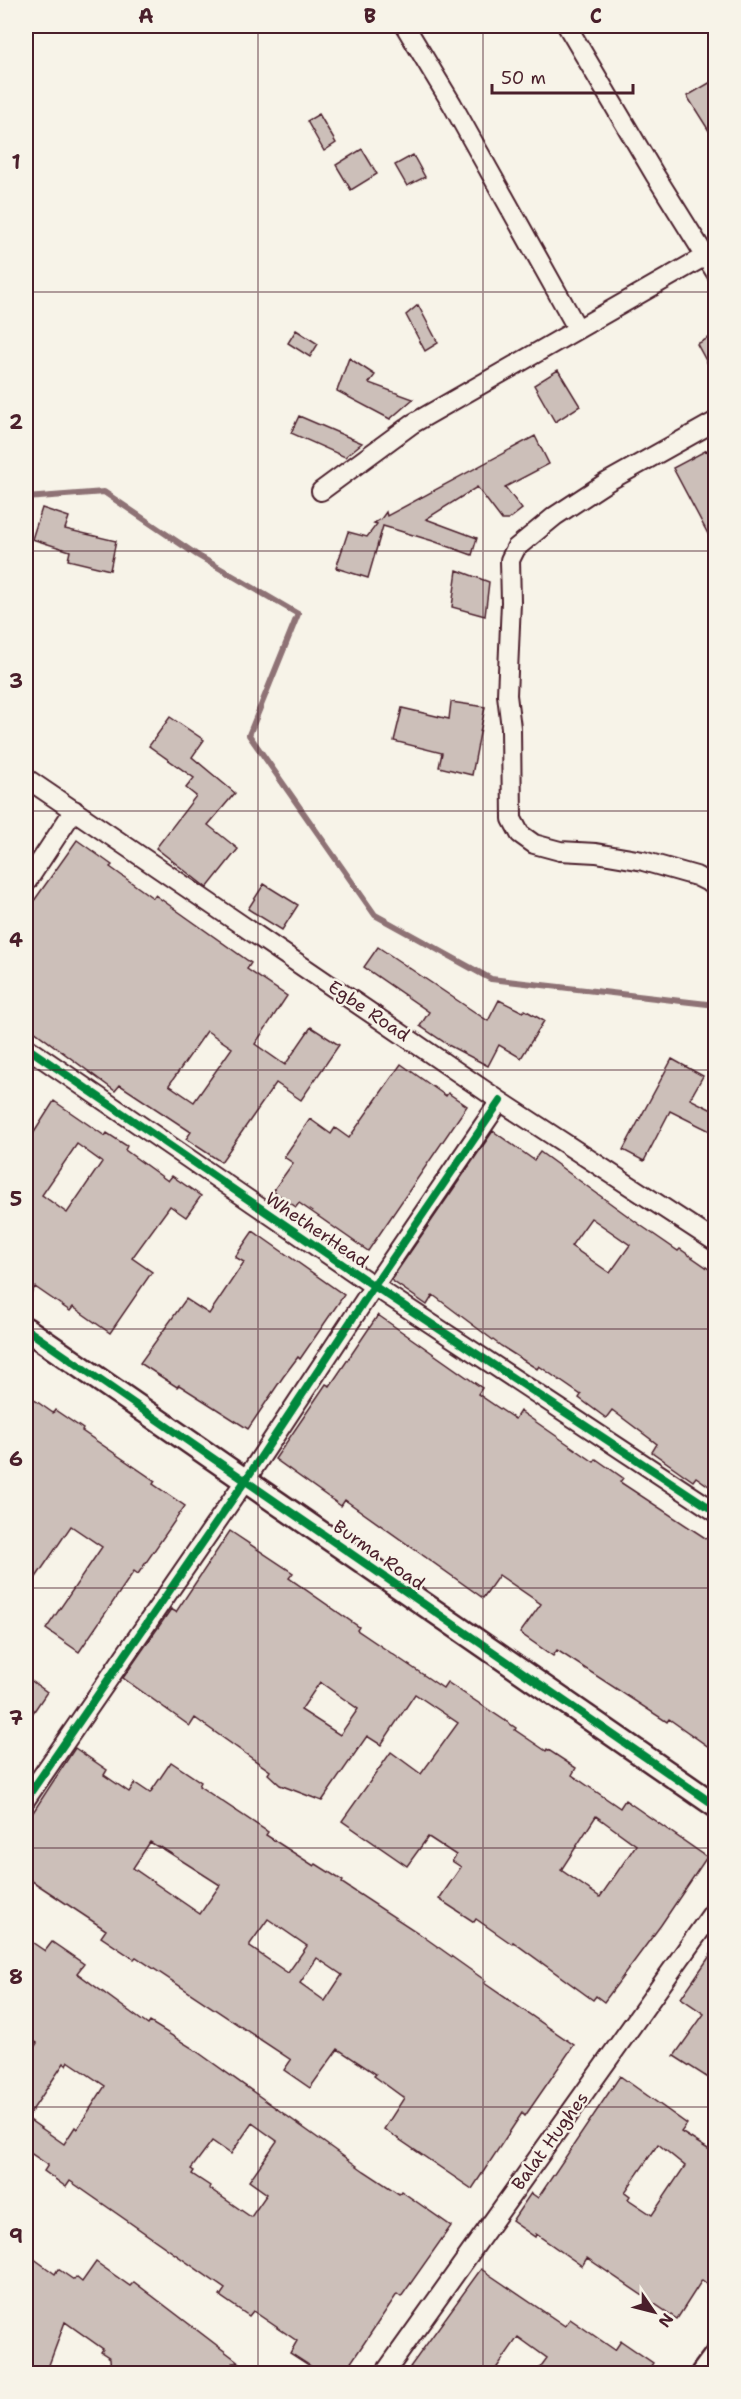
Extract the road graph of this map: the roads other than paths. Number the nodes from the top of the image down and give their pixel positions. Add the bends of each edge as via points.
1 (405, 26) edge
2 (567, 26) edge
3 (710, 253) edge
4 (716, 273) edge
5 (577, 328) junction
6 (716, 421) edge
7 (321, 491) dead end
8 (26, 778) edge
9 (74, 810) junction
10 (26, 883) edge
11 (716, 886) edge
12 (26, 1047) edge
13 (500, 1101) junction
14 (716, 1242) edge
15 (374, 1286) junction
16 (27, 1334) edge
17 (245, 1481) junction
18 (716, 1512) edge
19 (26, 1799) edge
20 (716, 1806) edge
21 (716, 1908) edge
22 (716, 2355) edge
23 (384, 2373) edge
24 (702, 2373) edge

1 - 5 street
2 - 3 street via 654,175
3 - 4 street
3 - 5 street
5 - 7 street via 412,424
6 - 11 street via 607,482 555,516 516,548 510,560 507,694 512,819 520,834 534,844 560,851 643,861
8 - 9 street, Egbe Road
9 - 10 street
9 - 13 street, Egbe Road
12 - 15 street, WhetherHead
13 - 14 street, Egbe Road
13 - 15 street
15 - 17 street
15 - 18 street, WhetherHead
16 - 17 street, Burma Road
17 - 19 street
17 - 20 street, Burma Road
21 - 23 street, Balat Hughes
22 - 24 street

